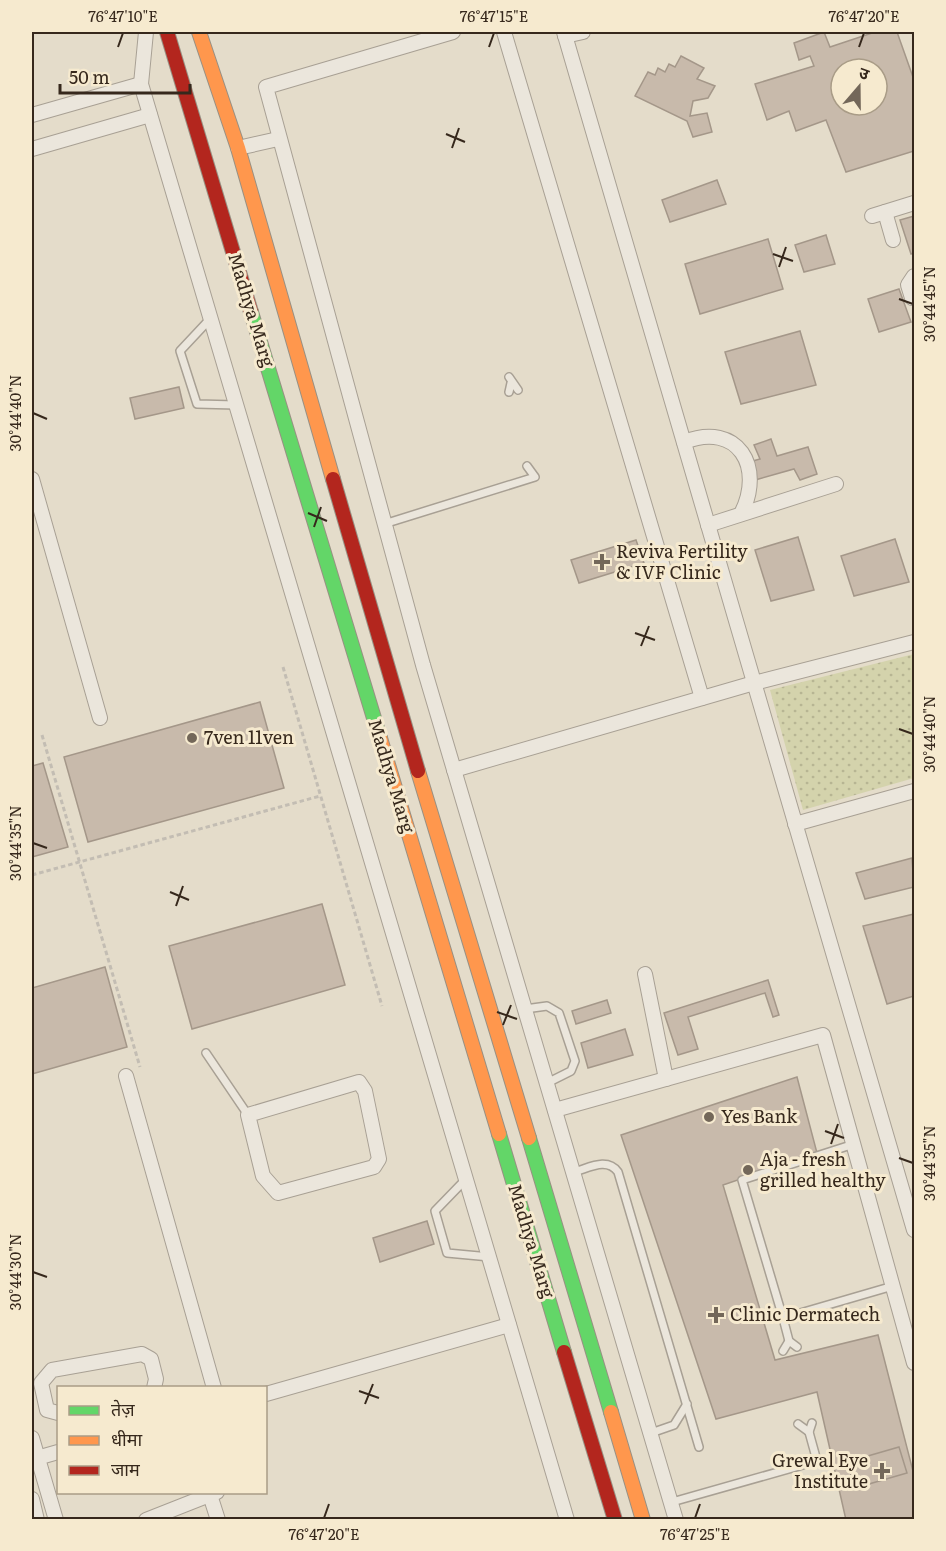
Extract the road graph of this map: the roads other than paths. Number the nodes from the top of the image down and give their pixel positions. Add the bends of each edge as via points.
1 (146, 32) edge
2 (167, 32) edge
3 (199, 32) edge
4 (453, 32) edge
5 (504, 32) edge
6 (583, 32) edge
7 (565, 34) edge
8 (141, 84) junction
9 (150, 115) junction
10 (32, 116) edge
11 (278, 139) junction
12 (238, 148) junction
13 (32, 149) edge
14 (915, 204) edge
15 (893, 240) dead end
16 (915, 276) edge
17 (912, 297) dead end
18 (211, 318) junction
19 (518, 390) dead end
20 (510, 392) dead end
21 (236, 405) junction
22 (684, 442) junction
23 (532, 467) dead end
24 (32, 479) edge
25 (836, 484) dead end
26 (741, 514) junction
27 (384, 524) junction
28 (708, 525) junction
29 (915, 642) edge
30 (754, 683) junction
31 (702, 698) junction
32 (100, 718) dead end
33 (454, 770) junction
34 (915, 791) edge
35 (795, 824) junction
36 (645, 974) dead end
37 (525, 1009) junction
38 (206, 1053) dead end
39 (126, 1076) dead end
40 (666, 1079) junction
41 (547, 1083) junction
42 (555, 1110) junction
43 (248, 1115) junction
44 (854, 1144) junction
45 (574, 1172) junction
46 (466, 1179) junction
47 (909, 1192) edge
48 (915, 1230) edge
49 (490, 1257) junction
50 (893, 1286) junction
51 (783, 1318) junction
52 (509, 1325) junction
53 (789, 1341) junction
54 (797, 1347) dead end
55 (783, 1351) dead end
56 (915, 1363) edge
57 (154, 1386) edge
58 (213, 1386) edge
59 (267, 1394) edge
60 (687, 1404) junction
61 (57, 1413) edge
62 (812, 1423) dead end
63 (798, 1424) dead end
64 (809, 1432) junction
65 (651, 1433) junction
66 (32, 1438) edge
67 (699, 1447) dead end
68 (57, 1452) edge
69 (37, 1458) junction
70 (214, 1494) edge
71 (32, 1499) edge
72 (672, 1502) junction
73 (37, 1520) edge
74 (57, 1520) edge
75 (146, 1520) edge
76 (218, 1520) edge
77 (567, 1520) edge
78 (615, 1520) edge
79 (643, 1520) edge
80 (676, 1520) edge

1 - 8 street
2 - 78 main road, Madhya Marg
3 - 12 main road, Madhya Marg
4 - 11 street via 266,87
5 - 31 street
6 - 7 street
7 - 22 street
8 - 9 street
8 - 10 street
9 - 13 street
9 - 18 street
11 - 12 street
11 - 27 street
12 - 79 main road, Madhya Marg via 394,690
14 - 15 street via 879,214
16 - 17 street via 908,285
18 - 21 street
18 - 21 lane via 180,351 197,404
19 - 20 lane via 510,380
21 - 46 street
22 - 26 street via 702,436 720,439 744,453 752,484
22 - 28 street
23 - 27 lane via 535,477
24 - 32 street
25 - 26 street
26 - 28 street
27 - 33 street
28 - 30 street
29 - 30 street
30 - 31 street
30 - 35 street
31 - 33 street
33 - 37 street
34 - 35 street
35 - 47 street
36 - 40 street
37 - 41 street
37 - 41 lane via 547,1006 559,1013 575,1061 571,1071
38 - 43 lane
39 - 58 street
40 - 42 street
40 - 44 street via 824,1035
41 - 42 street
42 - 45 street
43 - 43 street via 359,1082 365,1091 379,1159 374,1167 278,1193 263,1176
44 - 50 street
44 - 51 lane via 742,1180
45 - 60 lane via 606,1163 618,1172
45 - 65 street
46 - 49 street
46 - 49 lane via 435,1211 447,1253
47 - 48 street
49 - 52 street
50 - 51 lane
50 - 56 street
51 - 53 lane
52 - 59 street
52 - 77 street
53 - 54 lane
53 - 55 lane
57 - 61 street via 151,1359 142,1354 52,1370 41,1383 47,1410
60 - 65 lane via 674,1425
60 - 67 lane
62 - 64 lane
63 - 64 lane
64 - 72 lane via 817,1461
65 - 72 street
66 - 69 street
68 - 69 street
69 - 74 street
70 - 75 street
70 - 76 street
71 - 73 street
72 - 80 street

